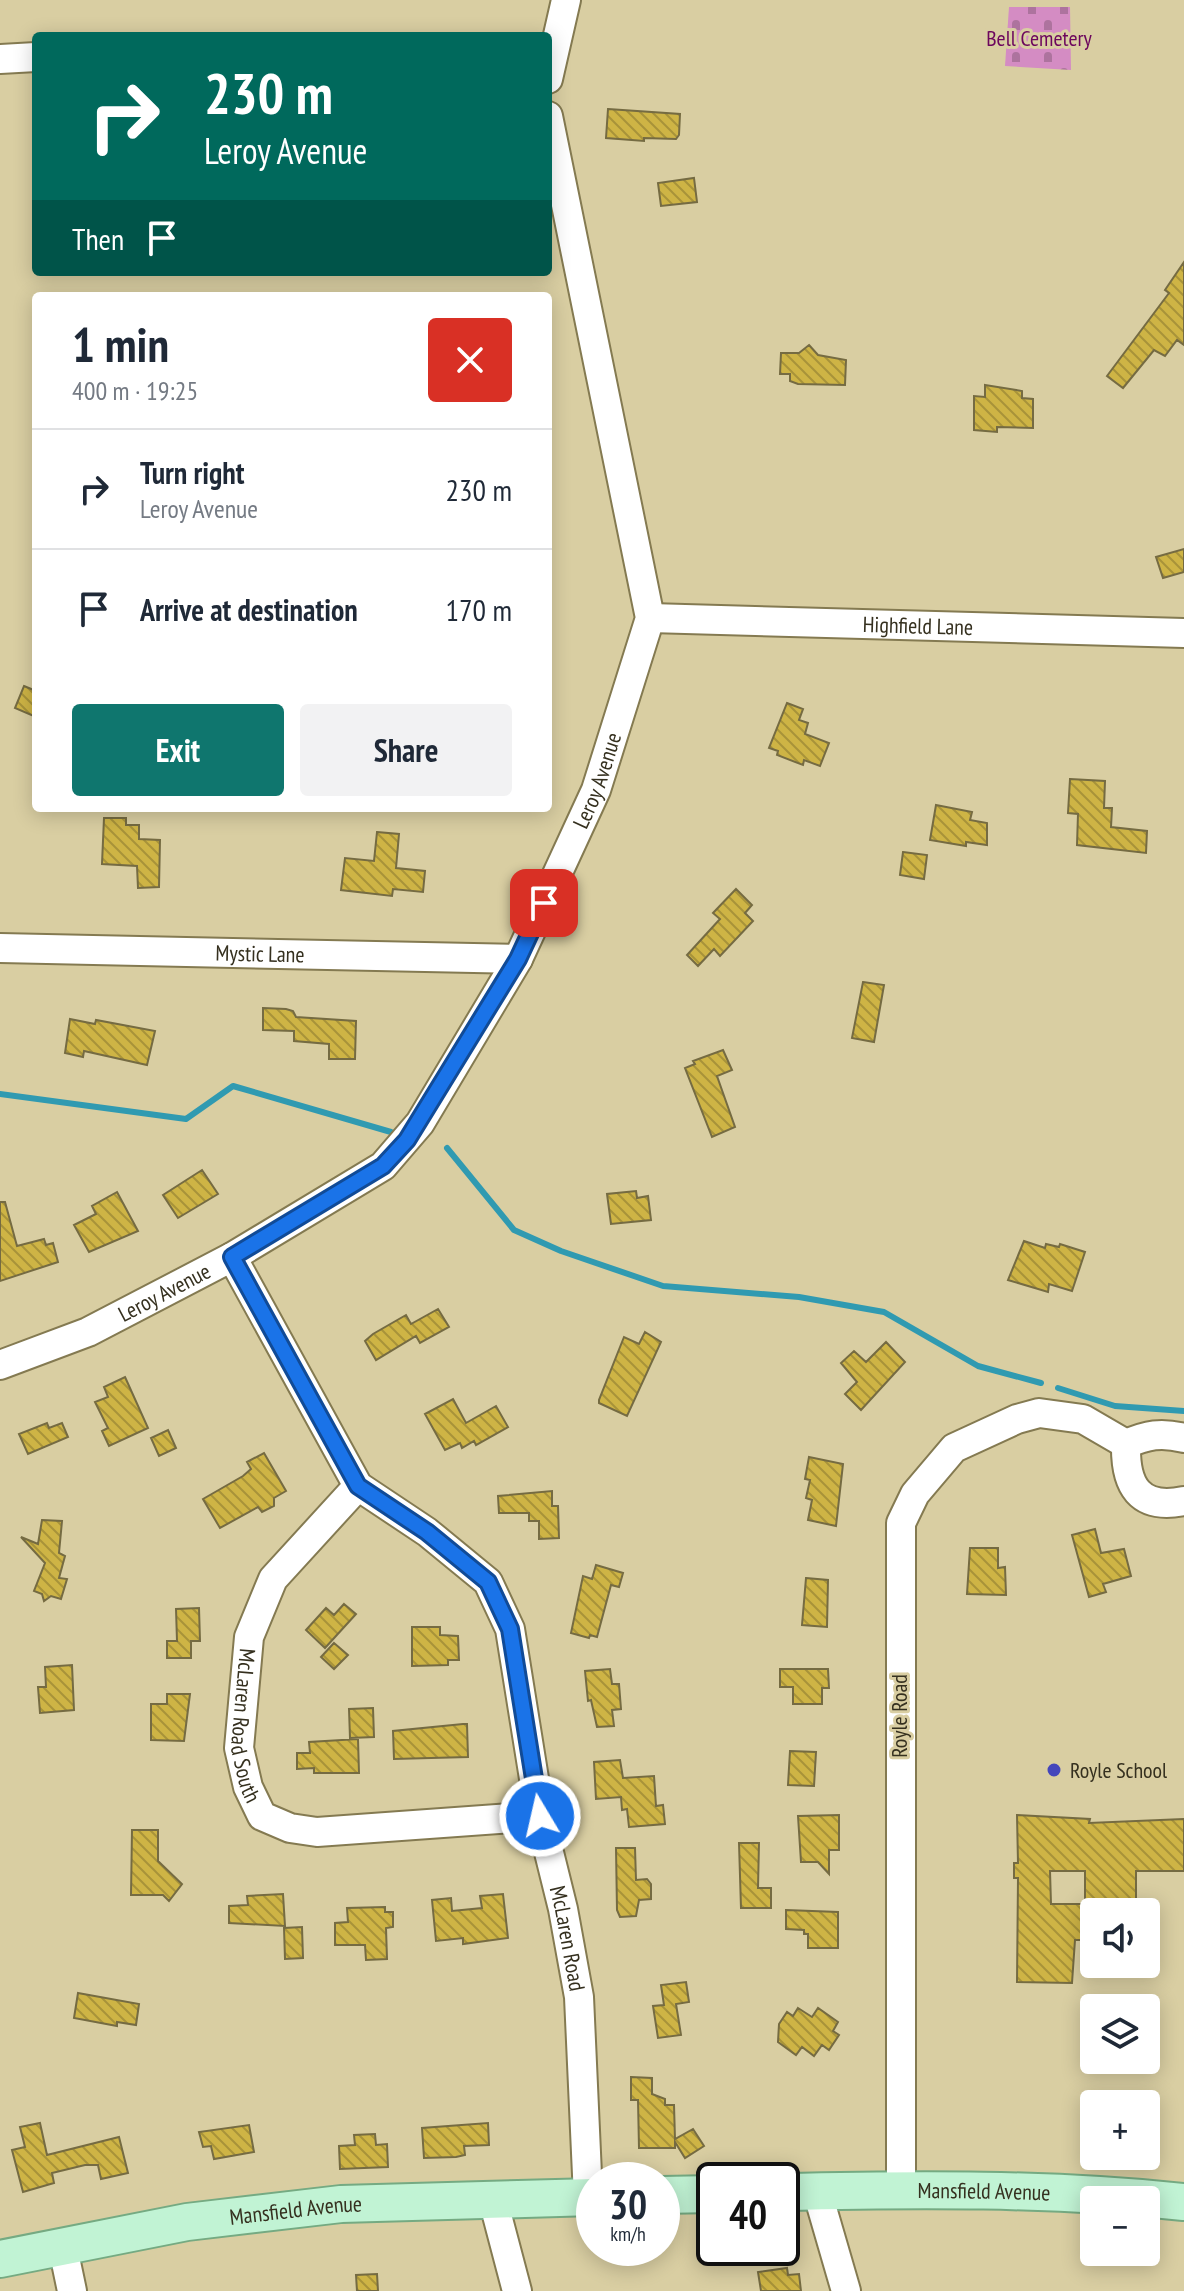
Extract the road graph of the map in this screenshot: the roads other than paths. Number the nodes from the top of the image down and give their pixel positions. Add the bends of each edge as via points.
1 (566, 0) edge
2 (32, 57) edge
3 (0, 59) edge
4 (552, 61) edge
5 (552, 136) edge
6 (650, 618) junction
7 (1184, 633) edge
8 (1, 944) edge
9 (518, 959) junction
10 (232, 1257) junction
11 (0, 1365) edge
12 (1184, 1438) edge
13 (1126, 1444) junction
14 (358, 1486) junction
15 (1184, 1501) edge
16 (540, 1816) junction
17 (589, 2162) edge
18 (901, 2188) junction
19 (800, 2192) edge
20 (576, 2197) edge
21 (493, 2200) junction
22 (1184, 2202) edge
23 (63, 2248) junction
24 (0, 2259) edge
25 (72, 2291) edge
26 (517, 2291) edge
27 (846, 2291) edge

1 - 4 street
2 - 3 street
5 - 6 street, Leroy Avenue
6 - 7 street, Highfield Lane
6 - 9 street, Leroy Avenue via 596,790
8 - 9 street, Mystic Lane
9 - 10 street, Leroy Avenue via 420,1123 383,1166
10 - 11 street, Leroy Avenue via 88,1332
10 - 14 street, McLaren Road
12 - 13 street via 1165,1433
13 - 15 street via 1125,1469 1144,1498 1162,1505
13 - 18 street, Royle Road via 1083,1419 1039,1413 1017,1419 954,1448 915,1494 901,1523
14 - 16 street, McLaren Road via 488,1582 510,1629
14 - 16 street, McLaren Road South via 273,1579 249,1637 239,1748 262,1816 317,1832
16 - 17 street, McLaren Road via 579,1997
18 - 19 main road, Mansfield Avenue
18 - 22 main road, Mansfield Avenue via 1095,2193
19 - 27 street
20 - 21 main road, Mansfield Avenue
21 - 23 main road, Mansfield Avenue via 326,2206 187,2222
21 - 26 street
23 - 24 main road, Mansfield Avenue
23 - 25 street

